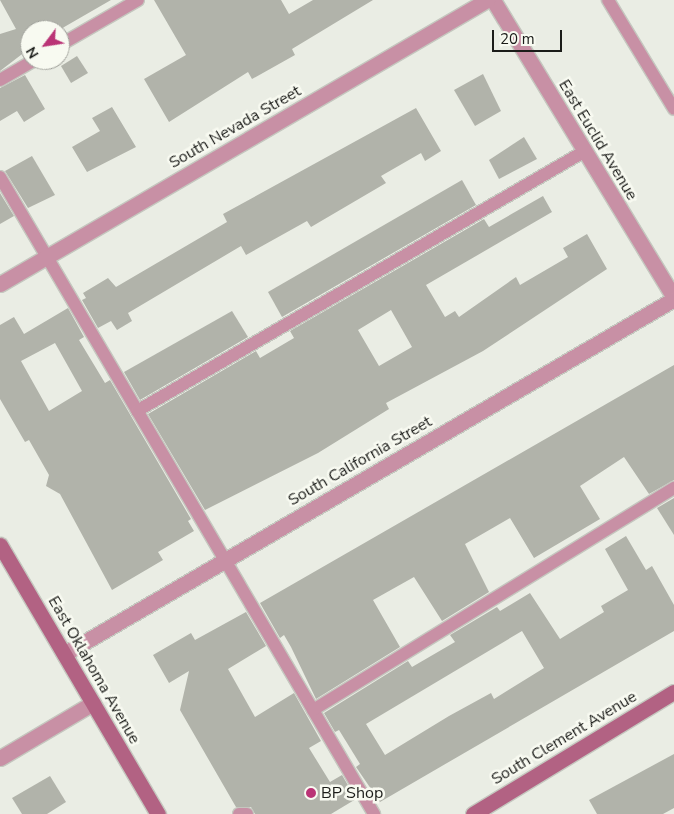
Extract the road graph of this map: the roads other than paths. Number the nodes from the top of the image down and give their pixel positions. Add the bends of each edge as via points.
1 (138, 0) edge
2 (487, 0) edge
3 (493, 0) edge
4 (608, 0) edge
5 (70, 39) edge
6 (20, 68) edge
7 (0, 80) edge
8 (674, 109) edge
9 (584, 151) junction
10 (0, 177) edge
11 (47, 257) junction
12 (0, 284) edge
13 (674, 299) edge
14 (137, 411) junction
15 (674, 488) edge
16 (0, 545) edge
17 (225, 560) junction
18 (64, 654) junction
19 (674, 692) edge
20 (93, 703) junction
21 (313, 710) junction
22 (0, 758) edge
23 (482, 812) edge
24 (158, 814) edge
25 (239, 814) edge
26 (247, 814) edge
27 (374, 814) edge

1 - 5 lane
2 - 11 street, South Nevada Street
3 - 9 street, East Euclid Avenue
4 - 8 lane
6 - 7 lane
9 - 13 street, East Euclid Avenue
9 - 14 lane
10 - 11 lane
11 - 12 street, South Nevada Street
11 - 14 lane
13 - 17 street, South California Street
14 - 17 lane
15 - 21 lane
16 - 18 main road, East Oklahoma Avenue
17 - 18 street, South California Street
17 - 21 lane
18 - 20 main road, East Oklahoma Avenue
19 - 23 main road, South Clement Avenue
20 - 22 street
20 - 24 main road, East Oklahoma Avenue
21 - 27 lane
25 - 26 lane

